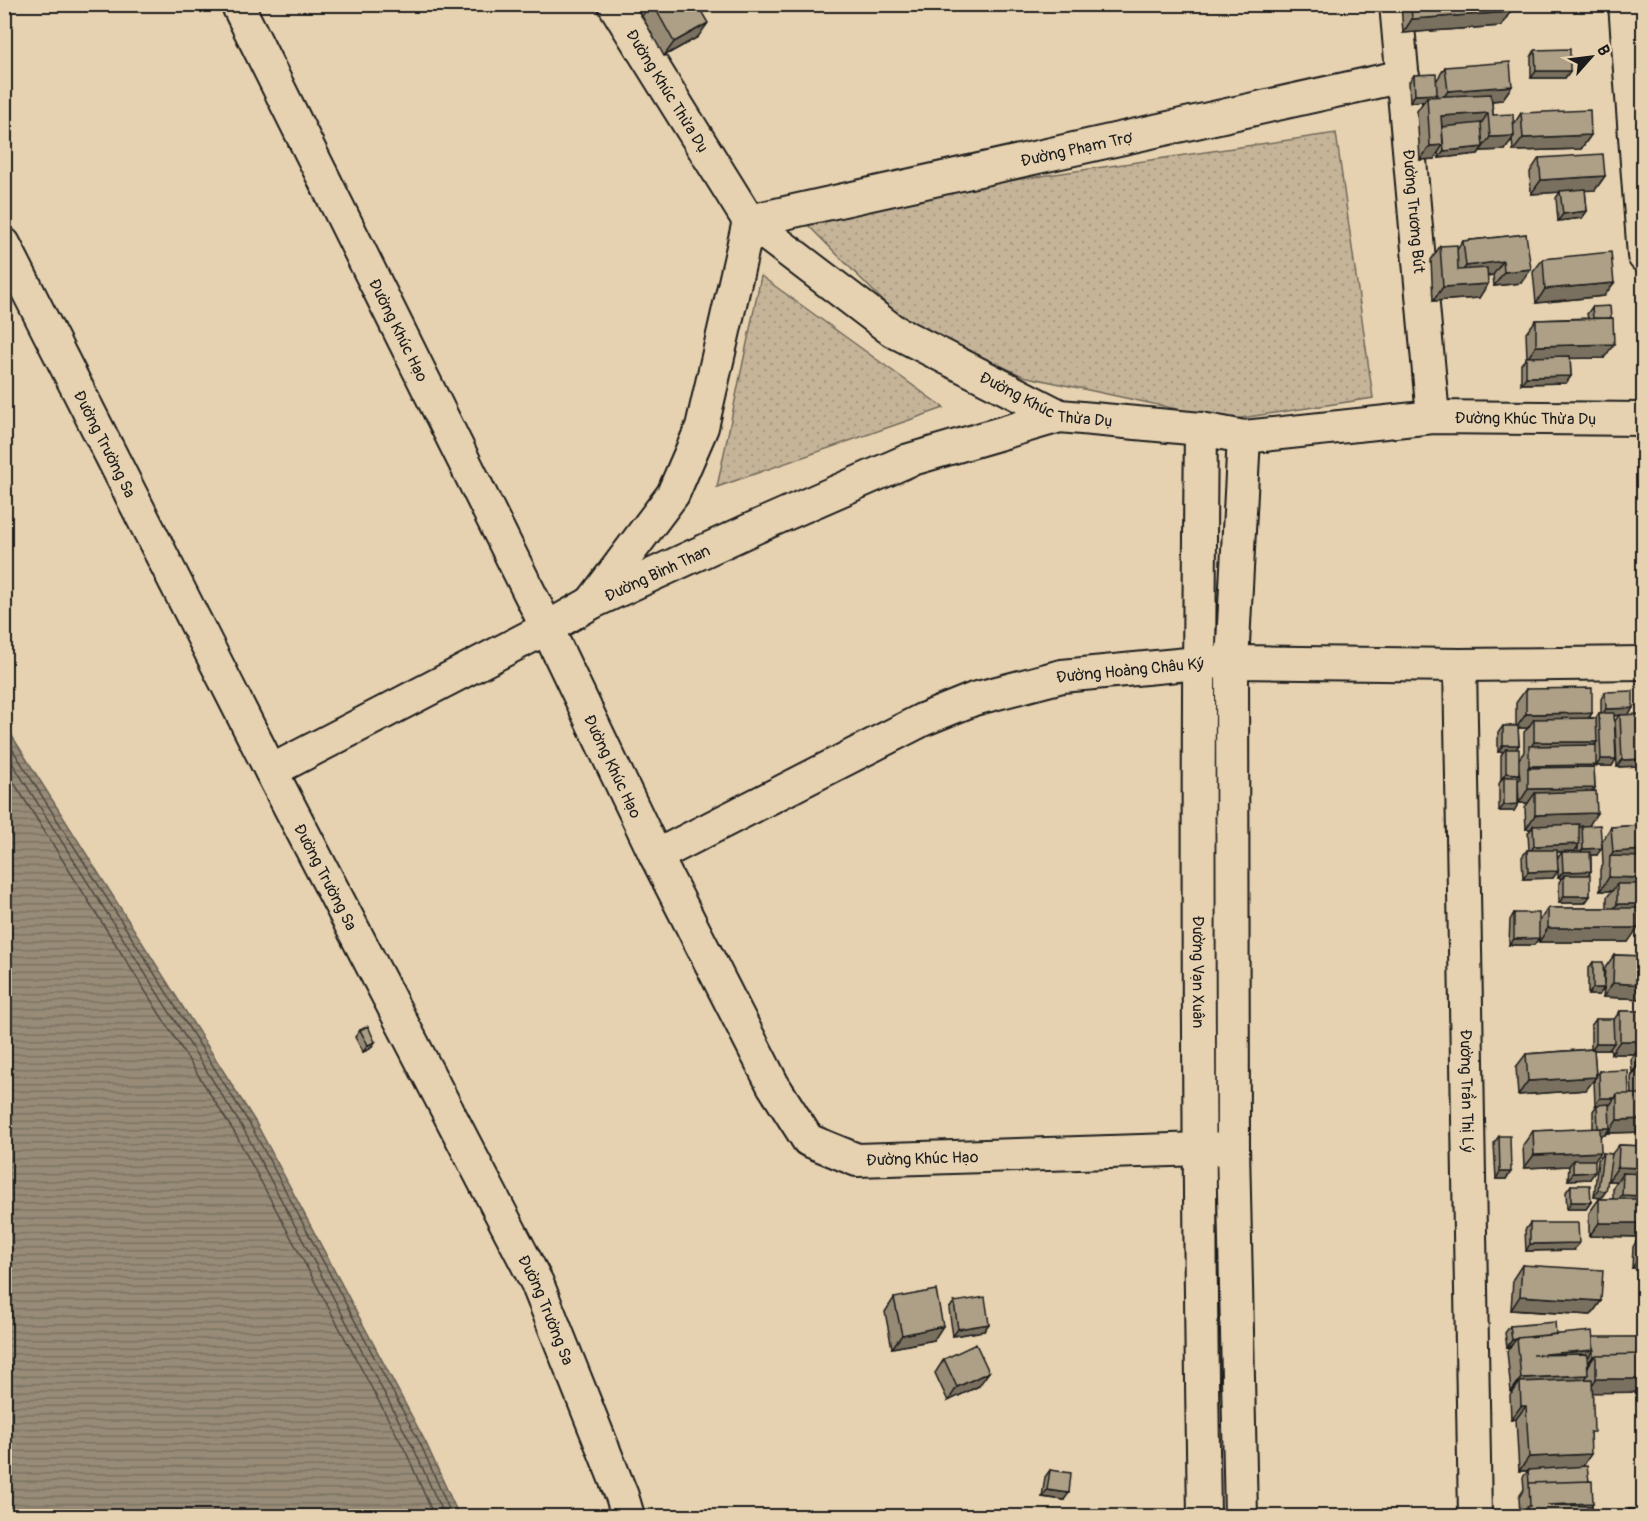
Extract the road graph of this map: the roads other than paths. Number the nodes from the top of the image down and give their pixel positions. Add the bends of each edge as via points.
1 (237, 4) edge
2 (614, 4) edge
3 (1396, 4) edge
4 (1624, 4) edge
5 (1402, 76) junction
6 (749, 221) junction
7 (4, 244) edge
8 (1644, 256) edge
9 (1060, 416) junction
10 (1433, 417) junction
11 (1644, 419) edge
12 (1201, 429) junction
13 (1244, 437) junction
14 (591, 603) junction
15 (547, 628) junction
16 (1232, 662) junction
17 (1198, 663) junction
18 (1644, 663) edge
19 (1460, 665) junction
20 (271, 771) junction
21 (656, 856) junction
22 (1233, 1148) junction
23 (1198, 1149) junction
24 (627, 1516) edge
25 (1204, 1516) edge
26 (1241, 1516) edge
27 (1475, 1516) edge

1 - 15 street, Đường Khúc Hạo
2 - 6 street, Đường Khúc Thừa Dụ
3 - 5 street, Đường Trương Bút
4 - 8 street
5 - 6 street, Đường Phạm Trợ
5 - 10 street, Đường Trương Bút
6 - 9 street, Đường Khúc Thừa Dụ via 892,330
6 - 14 street via 702,428 674,494
7 - 20 street, Đường Trường Sa
9 - 12 street, Đường Khúc Thừa Dụ
9 - 14 street, Đường Bình Than via 909,460
10 - 11 street, Đường Khúc Thừa Dụ
10 - 13 street, Đường Khúc Thừa Dụ
12 - 13 street, Đường Khúc Thừa Dụ
12 - 17 street, Đường Vạn Xuân
13 - 16 street
14 - 15 street, Đường Bình Than
15 - 20 street, Đường Bình Than
15 - 21 street, Đường Khúc Hạo
16 - 17 street, Đường Hoàng Châu Ký
16 - 19 street, Đường Hoàng Châu Ký
16 - 22 street
17 - 21 street, Đường Hoàng Châu Ký via 1062,676 974,699 922,720
17 - 23 street, Đường Vạn Xuân
18 - 19 street, Đường Hoàng Châu Ký
19 - 27 street, Đường Trần Thị Lý
20 - 24 street, Đường Trường Sa via 537,1283
21 - 23 street, Đường Khúc Hạo via 773,1085 808,1140 857,1160
22 - 23 street, Đường Khúc Hạo
22 - 26 street
23 - 25 street, Đường Vạn Xuân

